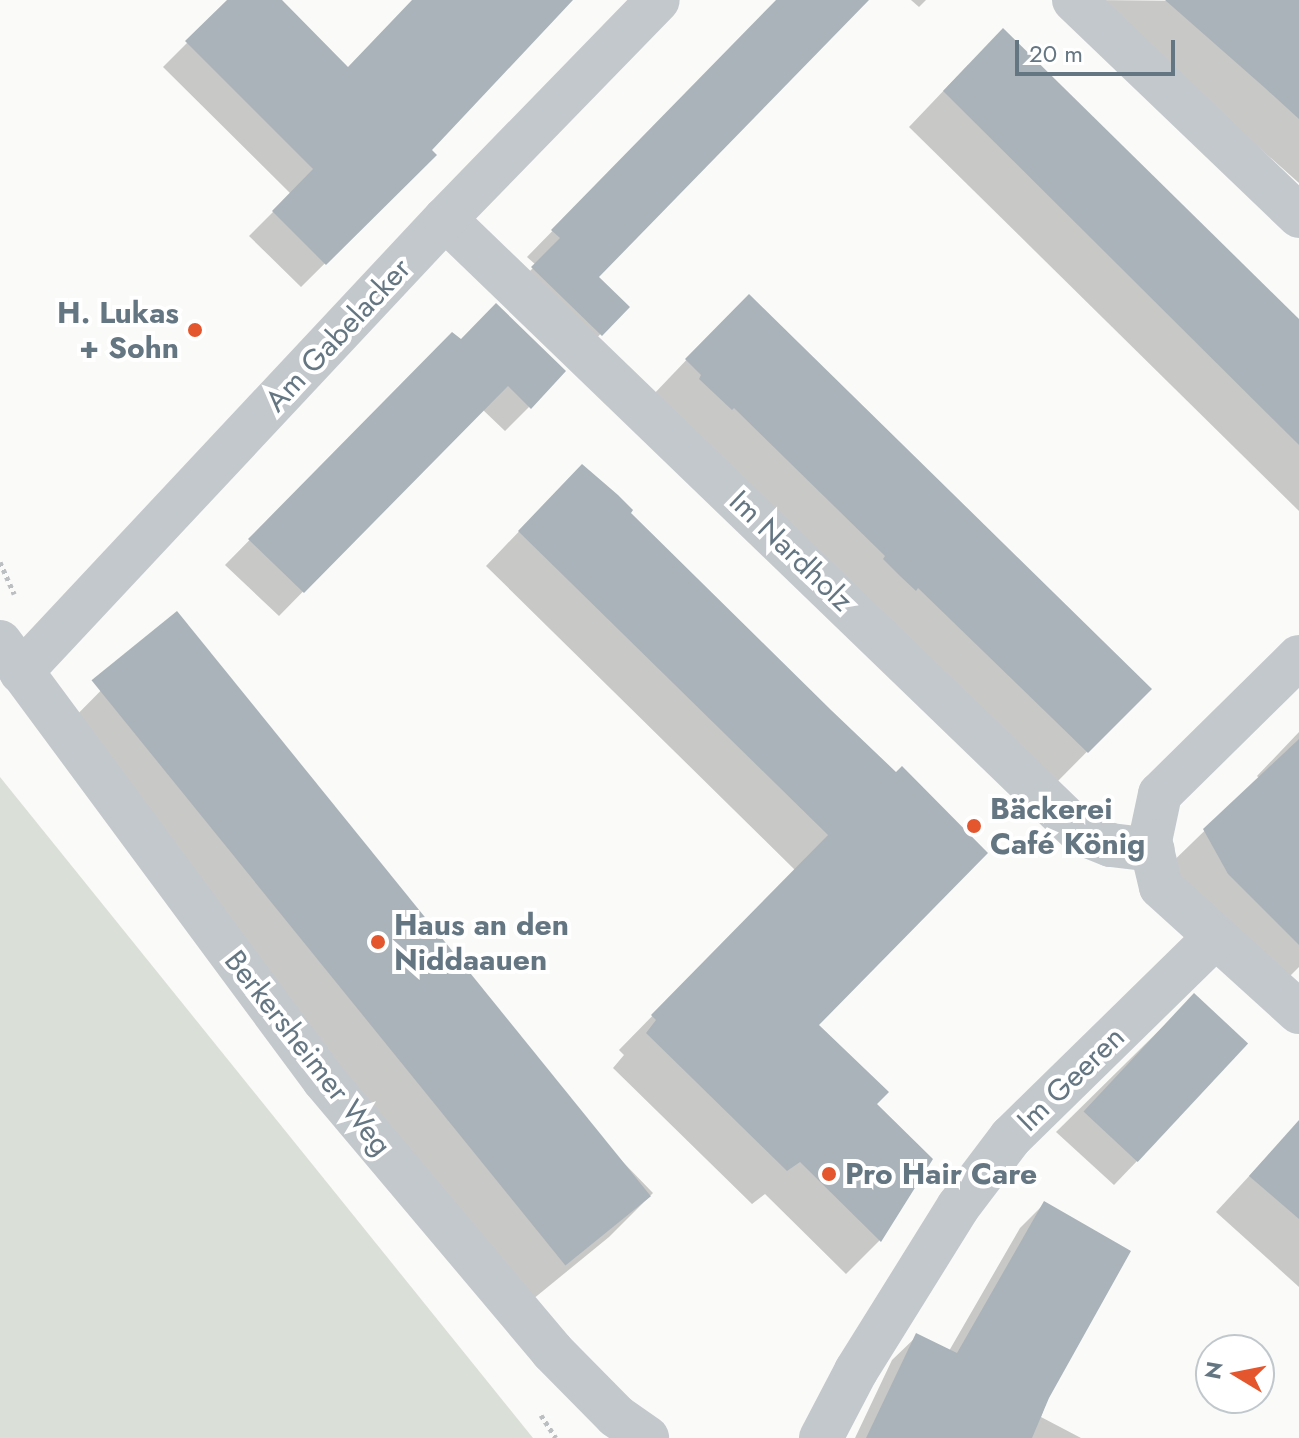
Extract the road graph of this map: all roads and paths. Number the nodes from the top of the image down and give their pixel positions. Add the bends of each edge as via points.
1 (658, 0) edge
2 (1074, 0) edge
3 (1299, 216) edge
4 (445, 219) junction
5 (10, 657) edge
6 (1299, 657) edge
7 (1153, 850) junction
8 (1214, 938) junction
9 (1299, 1012) edge
10 (647, 1438) edge
11 (821, 1438) edge

1 - 4 street, Am Gabelacker
2 - 3 street
4 - 5 street, Am Gabelacker
4 - 7 street, Im Nardholz via 1081,833 1111,845
5 - 10 street, Berkersheimer Weg via 324,1080 552,1351 616,1416
6 - 7 street via 1160,794 1150,841
7 - 8 street via 1161,887
8 - 9 street
8 - 11 street, Im Geeren via 1011,1137 958,1207 856,1371

